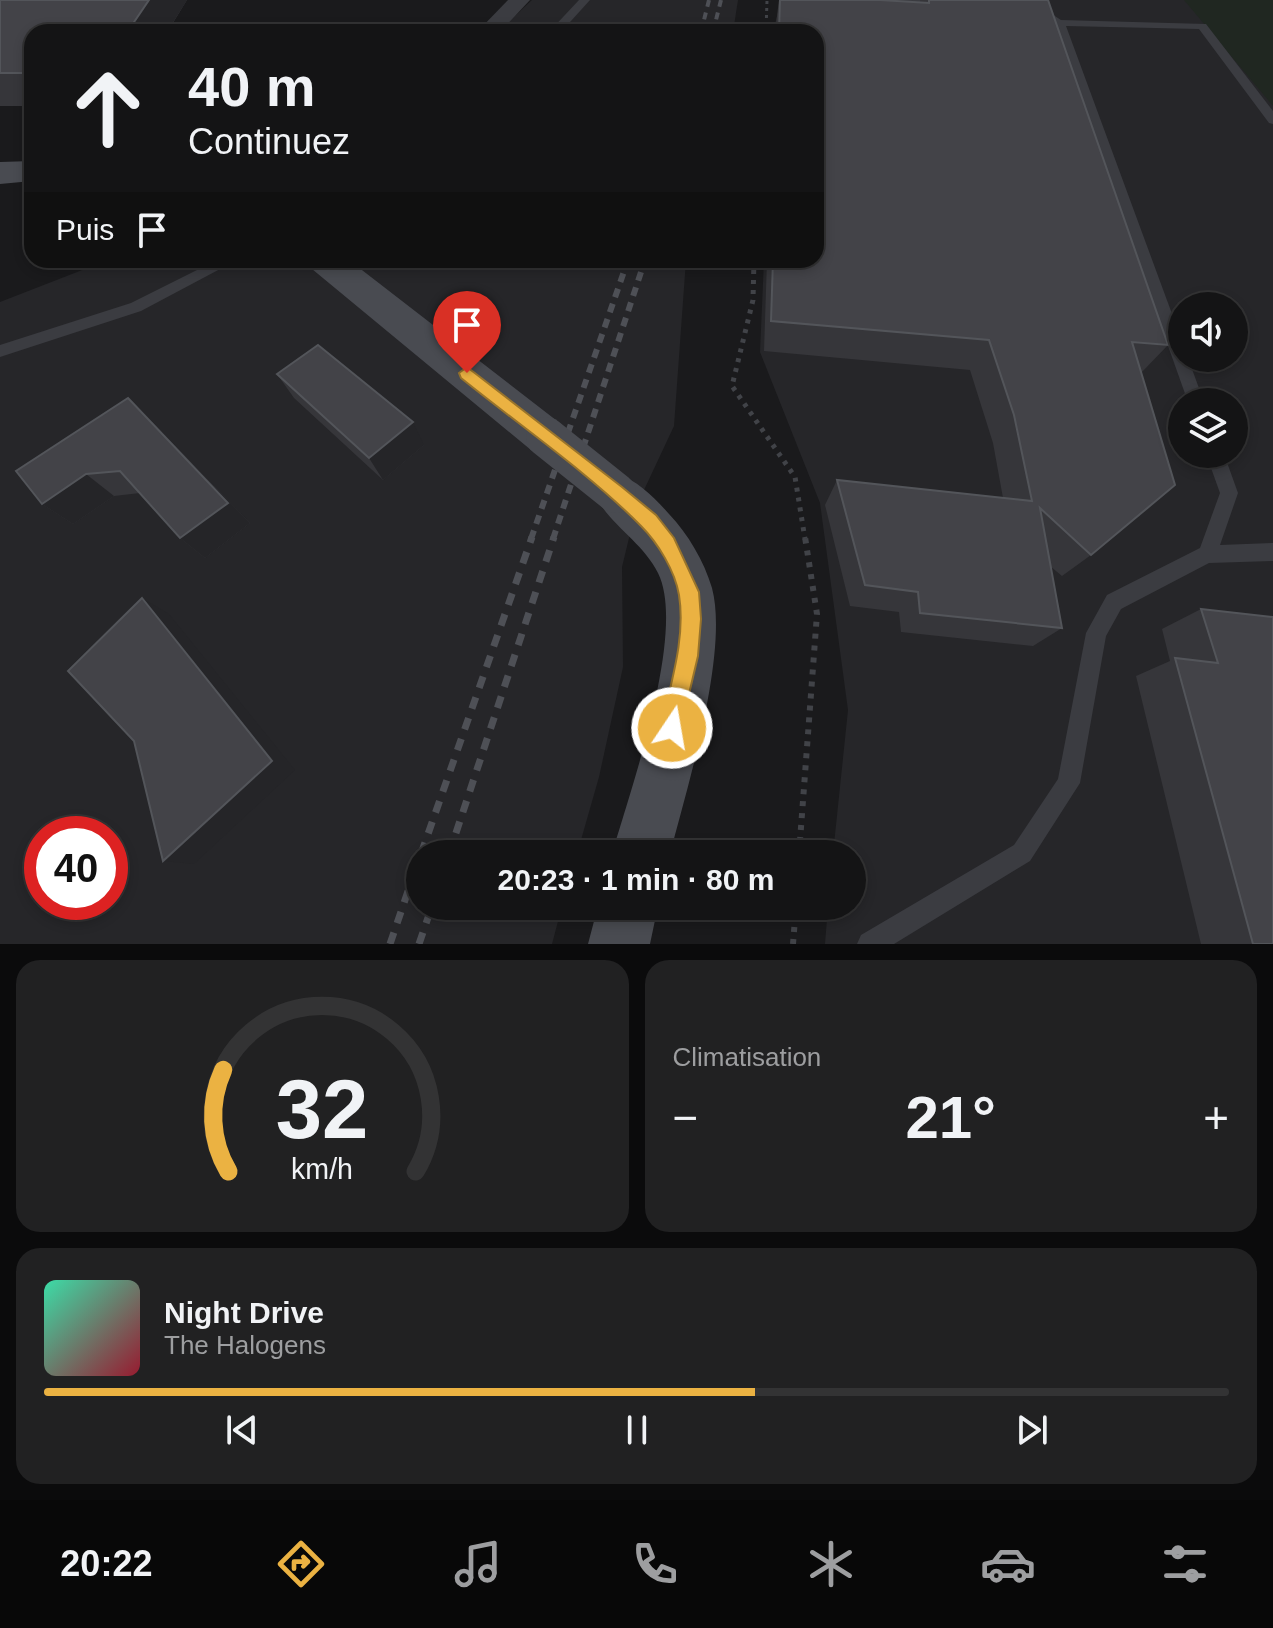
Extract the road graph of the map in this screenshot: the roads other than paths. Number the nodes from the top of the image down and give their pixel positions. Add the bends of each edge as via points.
1 (520, 0) edge
2 (585, 0) edge
3 (887, 0) edge
4 (962, 5) edge
5 (1022, 8) edge
6 (1059, 23) junction
7 (496, 24) edge
8 (562, 24) edge
9 (1273, 120) edge
10 (24, 172) edge
11 (0, 173) edge
12 (214, 268) edge
13 (335, 268) edge
14 (0, 351) edge
15 (1191, 388) edge
16 (1220, 468) edge
17 (1273, 552) edge
18 (1207, 554) junction
19 (644, 840) edge
20 (625, 920) edge
21 (619, 944) edge
22 (870, 944) edge

1 - 7 street
2 - 8 lane
3 - 4 lane
5 - 6 lane via 1037,9
6 - 9 lane via 1202,26
6 - 15 lane
10 - 11 street
12 - 14 lane via 136,307
13 - 19 street, bridge via 616,493 667,544 689,592 691,619
16 - 18 lane via 1229,493
17 - 18 lane
18 - 22 lane via 1114,602 1096,633 1069,783 1022,853
20 - 21 street

